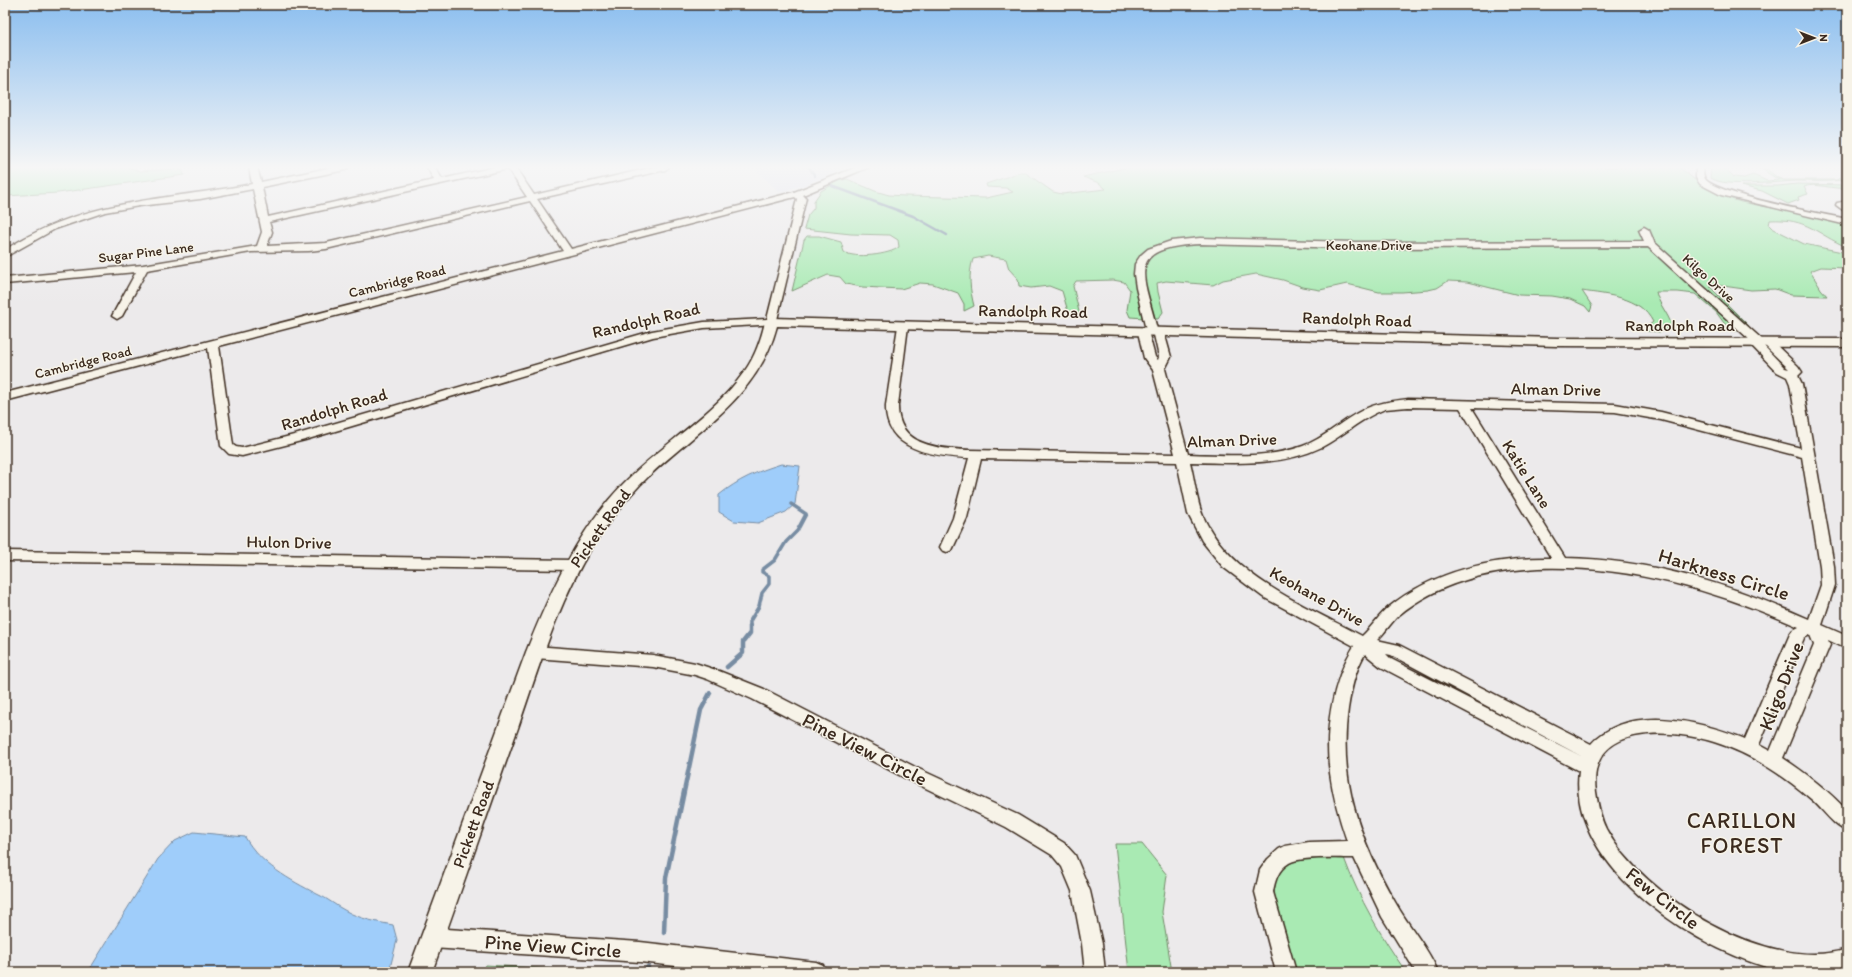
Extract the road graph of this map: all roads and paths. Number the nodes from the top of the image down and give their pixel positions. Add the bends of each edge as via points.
1 (94, 213) edge
2 (263, 213) edge
3 (298, 213) edge
4 (472, 213) edge
5 (541, 213) edge
6 (725, 213) edge
7 (798, 213) edge
8 (1808, 213) edge
9 (264, 220) junction
10 (1846, 220) edge
11 (1644, 230) dead end
12 (1650, 244) junction
13 (261, 248) junction
14 (569, 253) junction
15 (5, 254) edge
16 (143, 268) junction
17 (5, 281) edge
18 (117, 316) dead end
19 (772, 322) junction
20 (903, 326) junction
21 (1151, 332) junction
22 (1847, 342) edge
23 (1761, 343) junction
24 (213, 344) junction
25 (1159, 369) junction
26 (5, 397) edge
27 (1464, 404) junction
28 (976, 454) junction
29 (1807, 454) junction
30 (1182, 458) junction
31 (947, 547) dead end
32 (5, 556) edge
33 (1561, 563) junction
34 (573, 565) junction
35 (1814, 627) junction
36 (1847, 643) edge
37 (1364, 644) junction
38 (535, 652) junction
39 (1749, 748) junction
40 (1590, 760) junction
41 (1774, 761) junction
42 (1847, 823) edge
43 (1359, 849) junction
44 (432, 938) junction
45 (1847, 959) edge
46 (1813, 968) edge
47 (420, 972) edge
48 (816, 972) edge
49 (1095, 972) edge
50 (1286, 972) edge
51 (1428, 972) edge

1 - 15 street via 47,229
2 - 9 street
3 - 9 street
4 - 13 street, Sugar Pine Lane via 326,246
5 - 14 street
6 - 14 street, Cambridge Road
7 - 19 street, Pickett Road
8 - 10 street
9 - 13 street via 266,237
11 - 12 street, Kilgo Drive
12 - 21 street, Keohane Drive via 1354,245 1180,242 1149,253 1141,263 1138,273
12 - 23 street, Kilgo Drive
13 - 16 street, Sugar Pine Lane
14 - 24 street, Cambridge Road
16 - 17 street, Sugar Pine Lane
16 - 18 street
19 - 20 street, Randolph Road
19 - 24 street, Randolph Road via 717,323 658,333 271,446 236,452 227,446
19 - 34 street, Pickett Road via 761,354 749,374 710,415 625,490 600,522
20 - 21 street, Randolph Road
20 - 28 street, Alman Drive via 892,405 895,426 916,445 938,451
21 - 23 street, Randolph Road via 1558,342
21 - 25 street, Keohane Drive via 1150,358
21 - 25 street, Keohane Drive via 1165,357
22 - 23 street, Randolph Road
23 - 29 street, Kligo Drive via 1781,370 1792,375 1796,384
24 - 26 street, Cambridge Road
25 - 30 street, Keohane Drive
27 - 29 street, Alman Drive via 1599,406 1633,410
27 - 30 street, Alman Drive via 1408,403 1382,406 1364,414 1317,444 1278,457
27 - 33 street, Katie Lane
28 - 30 street, Alman Drive
28 - 31 street via 960,518
29 - 35 street, Kligo Drive via 1827,566 1828,585
30 - 37 street, Keohane Drive via 1195,514 1207,538 1228,563 1268,593
32 - 34 street, Hulon Drive
33 - 35 street, Harkness Circle via 1595,564 1694,582 1772,608
33 - 37 street, Harkness Circle via 1536,562 1489,568 1451,578 1423,591 1393,611
34 - 38 street, Pickett Road via 560,588
35 - 36 street, Harkness Circle
35 - 39 street, Kligo Drive via 1798,634
35 - 41 street, Kligo Drive via 1822,645
37 - 40 street, Keohane Drive via 1386,663
37 - 43 street, Harkness Circle via 1347,676 1338,715 1337,752 1341,790
38 - 44 street, Pickett Road
38 - 49 street, Pine View Circle via 653,661 694,668 758,694 913,774 1012,821 1058,849 1070,861 1081,891
39 - 40 street via 1722,737 1682,727 1642,726 1613,735
39 - 41 street
40 - 46 street, Few Circle via 1586,798 1599,834 1616,860 1649,892 1693,924 1731,944
41 - 42 street via 1807,784 1839,812
43 - 50 street via 1309,850 1284,855 1267,876 1264,892
43 - 51 street, Harkness Circle via 1390,915
44 - 47 street, Pickett Road
44 - 48 street, Pine View Circle via 640,952
45 - 46 street, Few Circle

